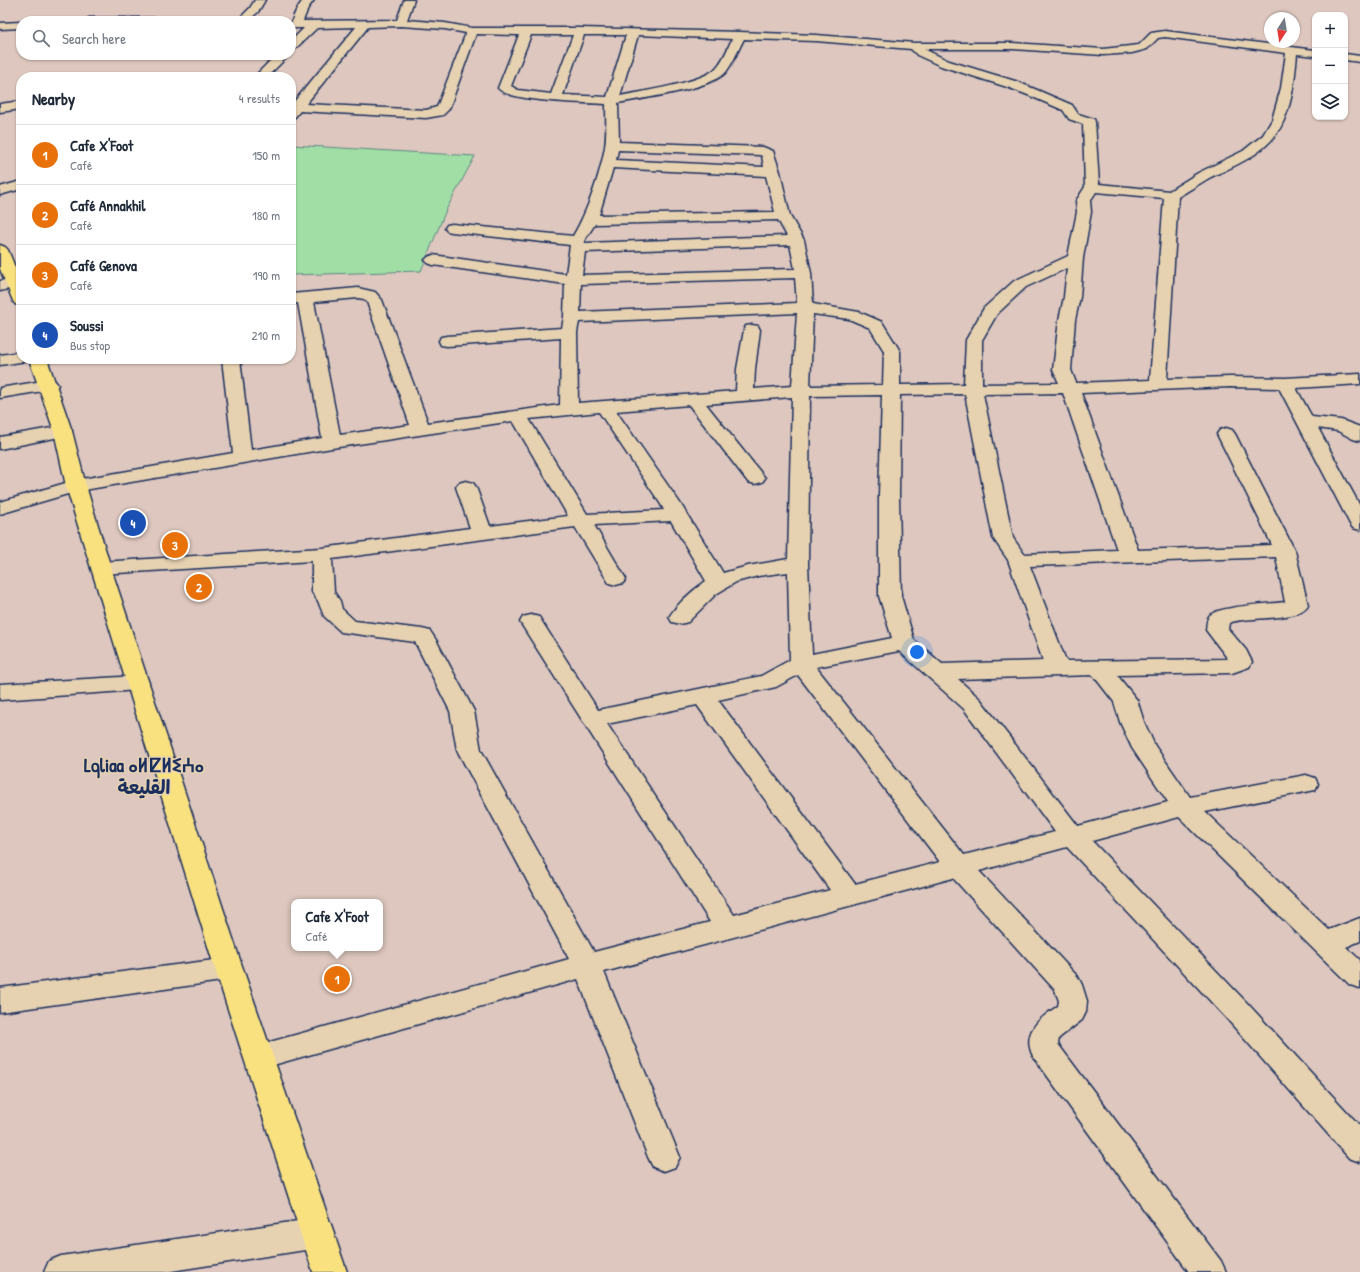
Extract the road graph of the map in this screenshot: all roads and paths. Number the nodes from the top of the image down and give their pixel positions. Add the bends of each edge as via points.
1 (260, 0) edge
2 (309, 0) edge
3 (409, 0) edge
4 (247, 16) edge
5 (296, 20) edge
6 (401, 22) junction
7 (365, 23) junction
8 (16, 25) edge
9 (296, 25) edge
10 (314, 25) junction
11 (0, 26) edge
12 (472, 31) junction
13 (580, 31) junction
14 (526, 32) junction
15 (633, 32) junction
16 (740, 35) junction
17 (296, 42) edge
18 (915, 46) junction
19 (1292, 50) junction
20 (1312, 53) edge
21 (1348, 57) edge
22 (1360, 59) edge
23 (278, 60) edge
24 (265, 72) edge
25 (556, 98) junction
26 (612, 101) junction
27 (296, 105) edge
28 (16, 106) edge
29 (0, 108) edge
30 (296, 109) edge
31 (612, 146) junction
32 (608, 164) junction
33 (773, 172) junction
34 (16, 186) edge
35 (1092, 187) junction
36 (0, 191) edge
37 (1171, 195) junction
38 (783, 216) junction
39 (590, 220) junction
40 (452, 228) dead end
41 (797, 240) junction
42 (577, 245) junction
43 (0, 250) edge
44 (1075, 258) junction
45 (433, 260) dead end
46 (803, 273) junction
47 (573, 280) junction
48 (7, 284) edge
49 (16, 295) edge
50 (298, 298) edge
51 (805, 308) junction
52 (570, 324) junction
53 (752, 330) dead end
54 (447, 341) dead end
55 (16, 358) edge
56 (0, 360) edge
57 (40, 364) edge
58 (232, 364) edge
59 (1360, 379) edge
60 (1285, 383) junction
61 (48, 385) junction
62 (1158, 385) junction
63 (1070, 388) junction
64 (973, 389) junction
65 (801, 391) junction
66 (892, 391) junction
67 (0, 393) edge
68 (745, 394) junction
69 (693, 399) junction
70 (605, 407) junction
71 (569, 410) junction
72 (518, 415) junction
73 (1306, 422) junction
74 (421, 429) junction
75 (63, 431) junction
76 (1226, 434) dead end
77 (1360, 435) edge
78 (332, 442) junction
79 (0, 443) edge
80 (244, 458) junction
81 (755, 478) dead end
82 (76, 486) junction
83 (466, 487) dead end
84 (0, 508) edge
85 (677, 515) junction
86 (580, 520) junction
87 (1360, 524) edge
88 (482, 533) junction
89 (1285, 551) junction
90 (322, 554) junction
91 (1130, 557) junction
92 (1018, 560) junction
93 (798, 564) junction
94 (102, 568) junction
95 (616, 579) dead end
96 (718, 583) junction
97 (680, 617) dead end
98 (531, 622) dead end
99 (904, 643) junction
100 (801, 664) junction
101 (1099, 667) junction
102 (1057, 668) junction
103 (937, 672) junction
104 (138, 683) junction
105 (0, 692) edge
106 (703, 696) junction
107 (592, 719) junction
108 (1306, 784) dead end
109 (1184, 807) junction
110 (1073, 837) junction
111 (960, 867) junction
112 (848, 895) junction
113 (728, 928) junction
114 (1360, 929) edge
115 (1325, 944) junction
116 (587, 965) junction
117 (229, 969) junction
118 (1360, 977) edge
119 (0, 1000) edge
120 (259, 1057) junction
121 (1360, 1148) edge
122 (664, 1157) dead end
123 (318, 1233) junction
124 (61, 1272) edge
125 (330, 1272) edge
126 (1209, 1272) edge

1 - 4 street
2 - 5 street
3 - 6 street
6 - 7 street
6 - 12 street
7 - 10 street
7 - 27 street
8 - 11 street
9 - 10 street
10 - 17 street
12 - 14 street
12 - 30 street via 443,109 439,112 426,114
13 - 14 street
13 - 15 street
13 - 25 street
14 - 25 street via 504,88
15 - 16 street
15 - 26 street
16 - 18 street
16 - 26 street via 721,71 711,77 678,88
18 - 19 street via 1013,46 1103,52 1143,47 1155,35 1165,34
18 - 35 street via 925,56 1014,85 1068,108 1073,117 1089,122
19 - 20 street
19 - 37 street via 1287,88 1278,120 1268,137 1248,154 1202,176
21 - 22 street
23 - 24 street
25 - 26 street
26 - 31 street
28 - 29 street
31 - 32 street
31 - 33 street via 763,151 768,154
32 - 33 street
32 - 39 street
33 - 38 street
34 - 36 street
35 - 37 street
35 - 44 street via 1083,201 1084,212
37 - 62 street
38 - 39 street
38 - 41 street
39 - 42 street
40 - 42 street
41 - 42 street
41 - 46 street
42 - 47 street
43 - 48 main road
44 - 63 street via 1062,370
44 - 64 street via 1020,284 990,311 974,340
45 - 47 street
46 - 47 street
46 - 51 street
47 - 52 street
48 - 49 main road
50 - 74 street via 358,293 369,295 374,300
50 - 78 street
51 - 52 street
51 - 65 street
51 - 66 street via 853,315 876,325 892,351
52 - 54 street
52 - 71 street
53 - 68 street
55 - 56 street
57 - 61 main road
58 - 80 street
59 - 60 street
60 - 62 street
60 - 73 street
61 - 67 street
61 - 75 main road
62 - 63 street
63 - 64 street
63 - 91 street
64 - 66 street
64 - 92 street via 1004,538
65 - 66 street
65 - 68 street
65 - 93 street
66 - 99 street via 890,596
68 - 69 street
69 - 70 street
69 - 81 street
70 - 71 street
70 - 85 street
71 - 72 street
72 - 74 street
72 - 86 street
73 - 77 street via 1339,425 1354,429
73 - 87 street
74 - 78 street
75 - 79 street
75 - 82 main road
76 - 89 street
78 - 80 street
80 - 82 street
82 - 84 street
82 - 94 main road
83 - 88 street
85 - 86 street
85 - 96 street
86 - 88 street
86 - 95 street
88 - 90 street
89 - 91 street
89 - 101 street via 1296,605 1227,616 1218,620 1217,630 1241,662 1232,666
90 - 94 street
90 - 116 street via 323,592 332,610 349,627 422,636 428,645 462,711 469,750
91 - 92 street
92 - 102 street
93 - 96 street via 736,575
93 - 100 street
94 - 104 main road
96 - 97 street via 698,598
98 - 107 street
99 - 100 street
99 - 103 street
100 - 106 street via 768,682
100 - 111 street
101 - 102 street
101 - 109 street via 1125,700 1144,748
102 - 103 street
103 - 110 street via 972,704
104 - 105 street
104 - 117 main road
106 - 107 street
106 - 112 street
107 - 113 street
108 - 109 street
109 - 110 street
109 - 115 street
110 - 111 street
110 - 121 street via 1238,1012
111 - 112 street
111 - 126 street via 1068,985 1073,1001 1072,1012 1046,1030 1042,1038 1043,1047
112 - 113 street
113 - 116 street
114 - 115 street
115 - 118 street
116 - 120 street
116 - 122 street
117 - 119 street
117 - 120 main road
120 - 123 main road
123 - 124 street
123 - 125 main road

